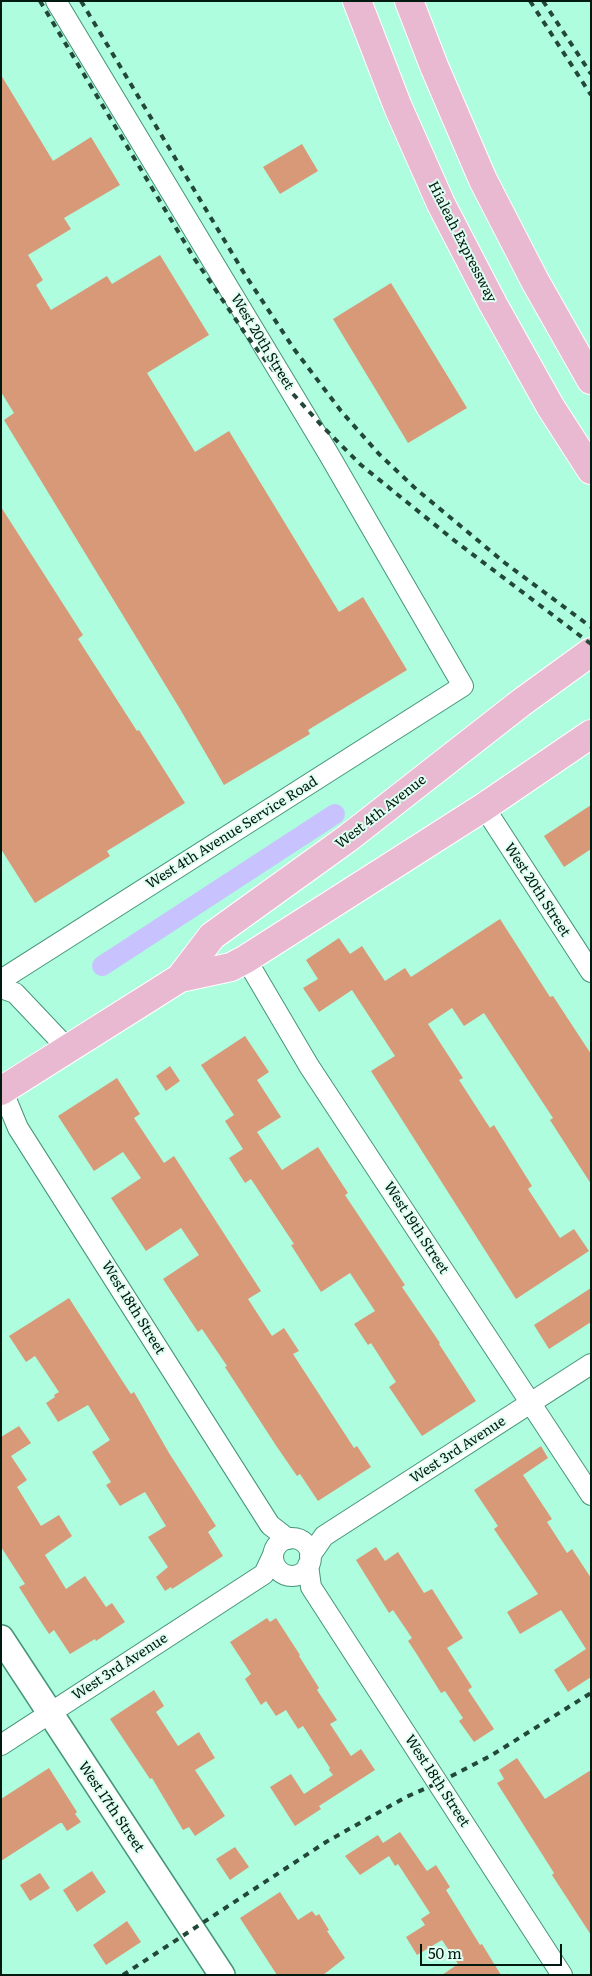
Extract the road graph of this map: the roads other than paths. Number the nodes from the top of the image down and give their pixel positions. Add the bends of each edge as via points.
1 (56, 1) edge
2 (358, 1) edge
3 (409, 1) edge
4 (591, 380) edge
5 (591, 470) edge
6 (591, 652) edge
7 (463, 686) joint
8 (591, 734) edge
9 (484, 807) junction
10 (246, 959) junction
11 (591, 972) edge
12 (180, 978) junction
13 (1, 980) edge
14 (1, 988) edge
15 (68, 1049) junction
16 (2, 1090) edge
17 (591, 1364) edge
18 (530, 1403) junction
19 (591, 1495) edge
20 (292, 1551) junction
21 (279, 1575) junction
22 (311, 1588) junction
23 (1, 1638) edge
24 (50, 1713) junction
25 (1, 1745) edge
26 (222, 1975) edge
27 (562, 1975) edge

1 - 7 street, West 20th Street via 324,445
2 - 5 main road, Hialeah Expressway via 398,107 441,204 493,304
3 - 4 main road via 484,180 535,281
6 - 12 main road, West 4th Avenue via 348,838 212,936
7 - 13 street, West 4th Avenue Service Road
8 - 9 main road, West 4th Avenue
9 - 10 main road, West 4th Avenue
9 - 11 street, West 20th Street
10 - 12 main road, West 4th Avenue via 231,967
10 - 18 street, West 19th Street via 309,1066
12 - 15 main road, West 4th Avenue
14 - 15 street via 15,993
15 - 16 main road, West 4th Avenue
16 - 20 street, West 18th Street via 18,1128 270,1525
17 - 18 street, West 3rd Avenue
18 - 19 street, West 19th Street
18 - 20 street, West 3rd Avenue via 324,1536
20 - 21 street, West 3rd Avenue
20 - 21 street via 302,1572
20 - 22 street, West 18th Street
21 - 22 street, West 18th Street
21 - 24 street, West 3rd Avenue
22 - 27 street, West 18th Street
23 - 24 street, West 17th Street
24 - 25 street, West 3rd Avenue
24 - 26 street, West 17th Street

